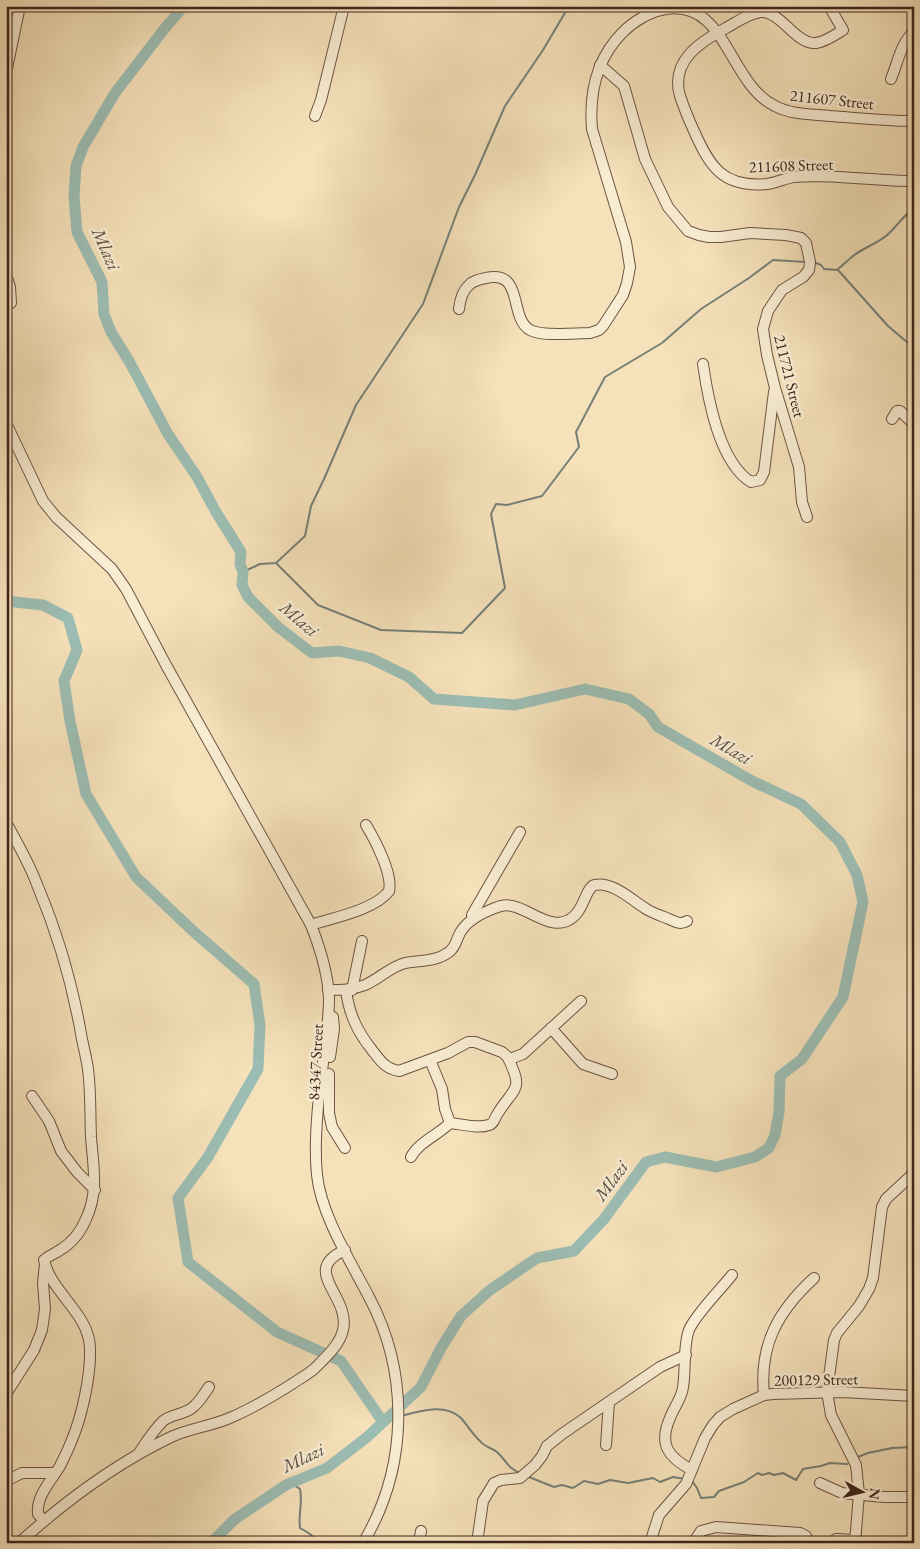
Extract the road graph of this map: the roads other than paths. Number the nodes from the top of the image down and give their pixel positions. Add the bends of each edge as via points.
1 (20, 6) edge
2 (344, 6) edge
3 (829, 6) edge
4 (717, 32) junction
5 (914, 32) edge
6 (600, 65) junction
7 (6, 73) edge
8 (891, 79) dead end
9 (315, 116) dead end
10 (914, 121) edge
11 (914, 182) edge
12 (6, 275) edge
13 (11, 302) dead end
14 (458, 309) dead end
15 (703, 364) dead end
16 (775, 388) junction
17 (892, 419) dead end
18 (6, 422) edge
19 (914, 424) edge
20 (807, 517) dead end
21 (6, 822) edge
22 (366, 825) dead end
23 (520, 832) dead end
24 (473, 920) junction
25 (687, 921) dead end
26 (311, 925) junction
27 (362, 941) dead end
28 (346, 990) junction
29 (328, 994) junction
30 (581, 1001) dead end
31 (552, 1028) junction
32 (508, 1058) junction
33 (430, 1060) junction
34 (612, 1074) dead end
35 (32, 1096) dead end
36 (450, 1123) junction
37 (345, 1148) dead end
38 (411, 1157) dead end
39 (914, 1173) edge
40 (95, 1190) junction
41 (345, 1250) junction
42 (45, 1263) junction
43 (732, 1276) dead end
44 (814, 1278) dead end
45 (686, 1355) junction
46 (208, 1387) dead end
47 (827, 1392) junction
48 (6, 1394) edge
49 (764, 1395) junction
50 (914, 1396) edge
51 (609, 1402) junction
52 (606, 1445) dead end
53 (139, 1454) junction
54 (55, 1473) junction
55 (690, 1476) junction
56 (6, 1481) edge
57 (820, 1483) dead end
58 (859, 1494) junction
59 (914, 1497) edge
60 (44, 1521) junction
61 (421, 1530) dead end
62 (836, 1539) dead end
63 (855, 1542) edge
64 (19, 1543) edge
65 (363, 1543) edge
66 (419, 1543) edge
67 (477, 1543) edge
68 (650, 1543) edge
69 (696, 1543) edge
70 (809, 1543) edge

1 - 7 street
2 - 9 street
3 - 4 street, 211608 Street via 843,30 821,42 809,42 772,15 760,12
4 - 6 street, 211607 Street via 699,14 676,8 658,10 624,31
4 - 10 street, 211607 Street via 756,94 777,108 864,119
4 - 11 street, 211608 Street via 686,56 678,82 683,105 702,148 722,175 734,181 755,184 814,176
5 - 8 street via 905,43
6 - 14 street, 211607 Street via 593,92 592,129 626,242 630,267 623,295 599,330 590,333 534,332 527,328 506,279 492,277 472,282 464,289
6 - 16 street, 211721 Street via 624,86 645,159 668,207 688,231 709,237 750,233 786,236 801,238 806,243 809,270 782,290 764,321 763,336
12 - 13 street
15 - 16 street via 714,420 738,470 751,482 763,477
16 - 20 street, 211721 Street via 799,467 802,502
17 - 19 street via 900,411
18 - 26 street via 42,501 112,569 126,588
21 - 40 street via 39,887 71,984 92,1100
22 - 26 street via 387,870 389,891 361,909
23 - 24 street via 472,915
24 - 25 street via 490,910 510,905 551,922 562,922 582,908 589,888 601,884 627,894 657,914 679,923
24 - 28 street via 444,956 398,966 367,984
26 - 29 street via 322,959
27 - 28 street
28 - 29 street
28 - 33 street via 354,1024 383,1064 399,1072
29 - 37 street, 84347 Street via 334,1029 328,1102 332,1127
29 - 41 street via 316,1162 321,1194
30 - 31 street
31 - 32 street via 522,1054
31 - 34 street via 583,1064
32 - 33 street via 502,1052 468,1042
32 - 36 street via 516,1086 492,1123 479,1126
33 - 36 street via 442,1089
35 - 40 street via 49,1121 60,1151
36 - 38 street via 416,1149
39 - 47 street via 886,1199 882,1207 873,1278 859,1306 834,1340
40 - 42 street via 78,1233 69,1244 47,1257
41 - 53 street via 325,1265 326,1276 344,1316 342,1334 312,1370 232,1418 173,1436
41 - 65 street via 387,1338 399,1416 388,1488
42 - 48 street via 42,1330 34,1350
42 - 54 street via 87,1331 90,1348 78,1424
43 - 45 street via 692,1325
44 - 49 street via 793,1299 773,1330 763,1366
45 - 51 street via 660,1367
45 - 55 street via 683,1390 669,1419 666,1439 670,1454
46 - 53 street via 192,1409 163,1422
47 - 49 street, 200129 Street
47 - 50 street, 200129 Street
47 - 58 street via 830,1415 856,1465
49 - 55 street, 200129 Street via 720,1417 705,1438
51 - 52 street
51 - 67 street via 554,1440 535,1465 520,1478 494,1484 483,1501
53 - 60 street
54 - 56 street via 22,1473
54 - 60 street via 38,1503 38,1514
55 - 68 street, 200129 Street via 659,1515
57 - 58 street via 842,1493
58 - 59 street
58 - 63 street
60 - 64 street
61 - 66 street
62 - 63 street
69 - 70 street via 701,1531 716,1527 800,1533

